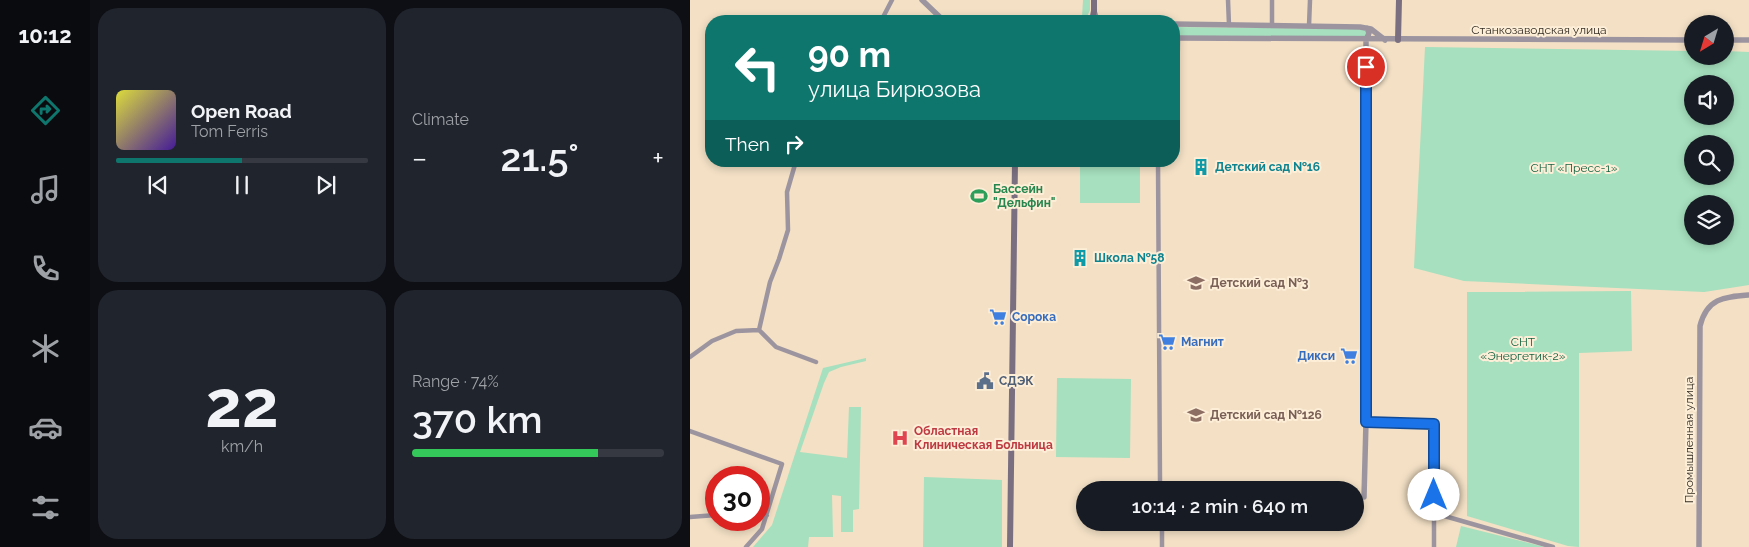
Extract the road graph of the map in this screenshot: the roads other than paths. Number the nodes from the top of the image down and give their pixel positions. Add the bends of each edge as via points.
1 (892, 0) edge
2 (922, 0) edge
3 (1094, 0) edge
4 (1228, 0) edge
5 (1272, 0) edge
6 (1310, 0) edge
7 (1398, 0) edge
8 (1094, 11) junction
9 (884, 15) edge
10 (938, 15) edge
11 (1093, 15) edge
12 (1095, 15) edge
13 (1180, 24) edge
14 (1229, 25) junction
15 (1272, 26) junction
16 (1309, 26) junction
17 (1367, 28) junction
18 (1180, 38) edge
19 (1366, 40) junction
20 (1385, 40) junction
21 (1398, 40) junction
22 (1684, 40) edge
23 (1734, 40) edge
24 (1749, 40) edge
25 (794, 167) edge
26 (1015, 167) edge
27 (1158, 167) edge
28 (1749, 296) edge
29 (759, 330) junction
30 (690, 357) edge
31 (816, 362) dead end
32 (1366, 422) junction
33 (690, 431) edge
34 (1160, 481) edge
35 (1364, 497) edge
36 (770, 503) edge
37 (1434, 513) junction
38 (705, 516) edge
39 (690, 517) edge
40 (760, 531) edge
41 (1162, 531) edge
42 (746, 547) edge
43 (1010, 547) edge
44 (1162, 547) edge
45 (1434, 547) edge
46 (1553, 547) edge
47 (1699, 547) edge

1 - 9 street
2 - 10 street
3 - 8 main road
4 - 14 street
5 - 15 street
6 - 16 street
7 - 21 main road
8 - 11 main road
8 - 12 street
13 - 14 street
14 - 15 street
15 - 16 street
16 - 17 street
17 - 19 street via 1370,33
17 - 20 street
18 - 19 street, Станкозаводская улица
19 - 20 street, Станкозаводская улица
19 - 32 street
20 - 21 street, Станкозаводская улица
21 - 22 street, Станкозаводская улица
23 - 24 street
25 - 29 street via 787,192 788,230 770,282
26 - 43 main road
27 - 34 street
28 - 47 street, Промышленная улица via 1722,298 1703,316 1700,334
29 - 30 street via 736,331 712,341
29 - 31 street via 776,348
32 - 35 street
32 - 37 street via 1434,424
33 - 36 street via 782,464
37 - 45 street
37 - 46 street
38 - 39 street
40 - 42 street
41 - 44 street

